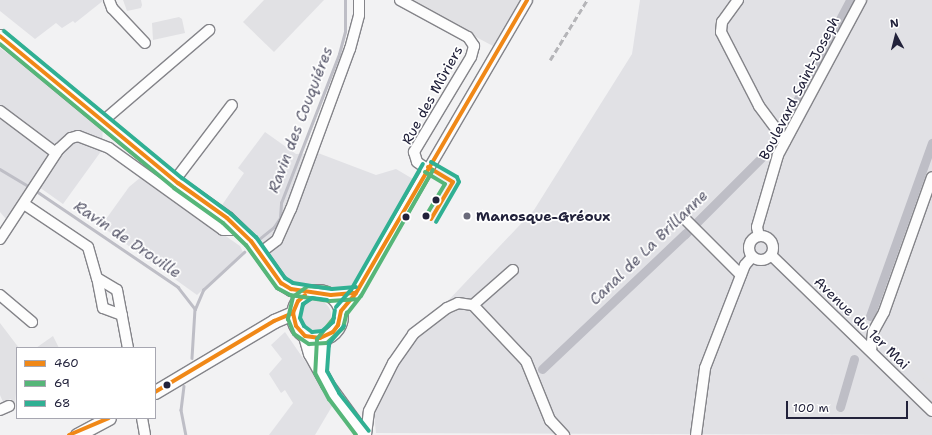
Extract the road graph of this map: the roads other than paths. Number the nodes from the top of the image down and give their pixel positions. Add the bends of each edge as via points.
1 (109, 0) edge
2 (359, 0) edge
3 (400, 0) edge
4 (527, 0) edge
5 (738, 0) edge
6 (861, 0) edge
7 (209, 30) dead end
8 (0, 36) edge
9 (145, 44) dead end
10 (232, 105) dead end
11 (0, 111) edge
12 (103, 121) junction
13 (785, 141) junction
14 (56, 153) junction
15 (427, 169) junction
16 (932, 177) edge
17 (175, 180) junction
18 (24, 204) junction
19 (214, 211) junction
20 (689, 223) dead end
21 (233, 230) junction
22 (759, 236) junction
23 (0, 239) edge
24 (260, 253) junction
25 (771, 255) junction
26 (752, 257) junction
27 (513, 270) dead end
28 (741, 275) junction
29 (97, 278) junction
30 (310, 292) junction
31 (356, 293) junction
32 (0, 295) edge
33 (331, 295) junction
34 (474, 305) junction
35 (294, 310) junction
36 (341, 311) junction
37 (122, 315) junction
38 (32, 322) dead end
39 (296, 326) junction
40 (256, 332) junction
41 (873, 332) junction
42 (855, 335) junction
43 (305, 336) junction
44 (326, 337) junction
45 (128, 347) edge
46 (871, 351) junction
47 (321, 372) junction
48 (156, 391) edge
49 (369, 411) junction
50 (932, 411) edge
51 (350, 418) junction
52 (142, 419) edge
53 (105, 420) edge
54 (69, 435) edge
55 (77, 435) edge
56 (145, 435) edge
57 (365, 435) edge
58 (564, 435) edge
59 (696, 435) edge

1 - 9 street via 112,8
2 - 24 street via 359,15 350,48 291,209 277,240
3 - 15 street, Rue des Mûriers via 468,36 474,46 471,57 414,152 416,162
4 - 15 street
5 - 13 street via 722,22 721,32 759,106
6 - 13 street, Boulevard Saint-Joseph
7 - 12 street
8 - 12 main road
10 - 17 street
11 - 14 street
12 - 17 main road
13 - 22 street, Boulevard Saint-Joseph via 773,168 757,227
14 - 18 street
14 - 21 street via 74,136 81,136 106,146 223,230
15 - 31 street
16 - 41 street via 884,312
17 - 19 main road
18 - 23 street
18 - 29 street via 88,247
19 - 21 main road
19 - 24 main road via 237,228
20 - 28 street
21 - 35 main road via 249,246 275,285 287,295
22 - 25 street via 766,237 771,242
22 - 26 street via 749,245
24 - 30 main road via 281,283 291,289
25 - 26 street via 762,261
25 - 42 street, Avenue du 1er Mai
26 - 28 street via 744,265
27 - 34 street
28 - 59 street via 705,368
29 - 37 street via 117,288
29 - 37 street via 103,308
30 - 33 main road
30 - 35 main road via 298,301
31 - 33 street
31 - 36 street
32 - 38 street
33 - 36 main road
34 - 49 street via 458,303 447,308 413,334 393,363
34 - 58 street via 526,361 550,420
35 - 39 main road
35 - 40 main road
36 - 44 main road via 338,325
37 - 45 street
39 - 40 main road via 282,325
39 - 43 main road
40 - 48 main road
41 - 42 street
41 - 46 street
42 - 46 street, Avenue du 1er Mai
43 - 44 main road
43 - 47 main road via 310,353
44 - 47 main road via 320,351
46 - 50 street, Avenue du 1er Mai
47 - 51 main road
49 - 51 street via 359,418
49 - 57 street
51 - 57 main road
52 - 56 street
53 - 54 main road
53 - 55 main road

